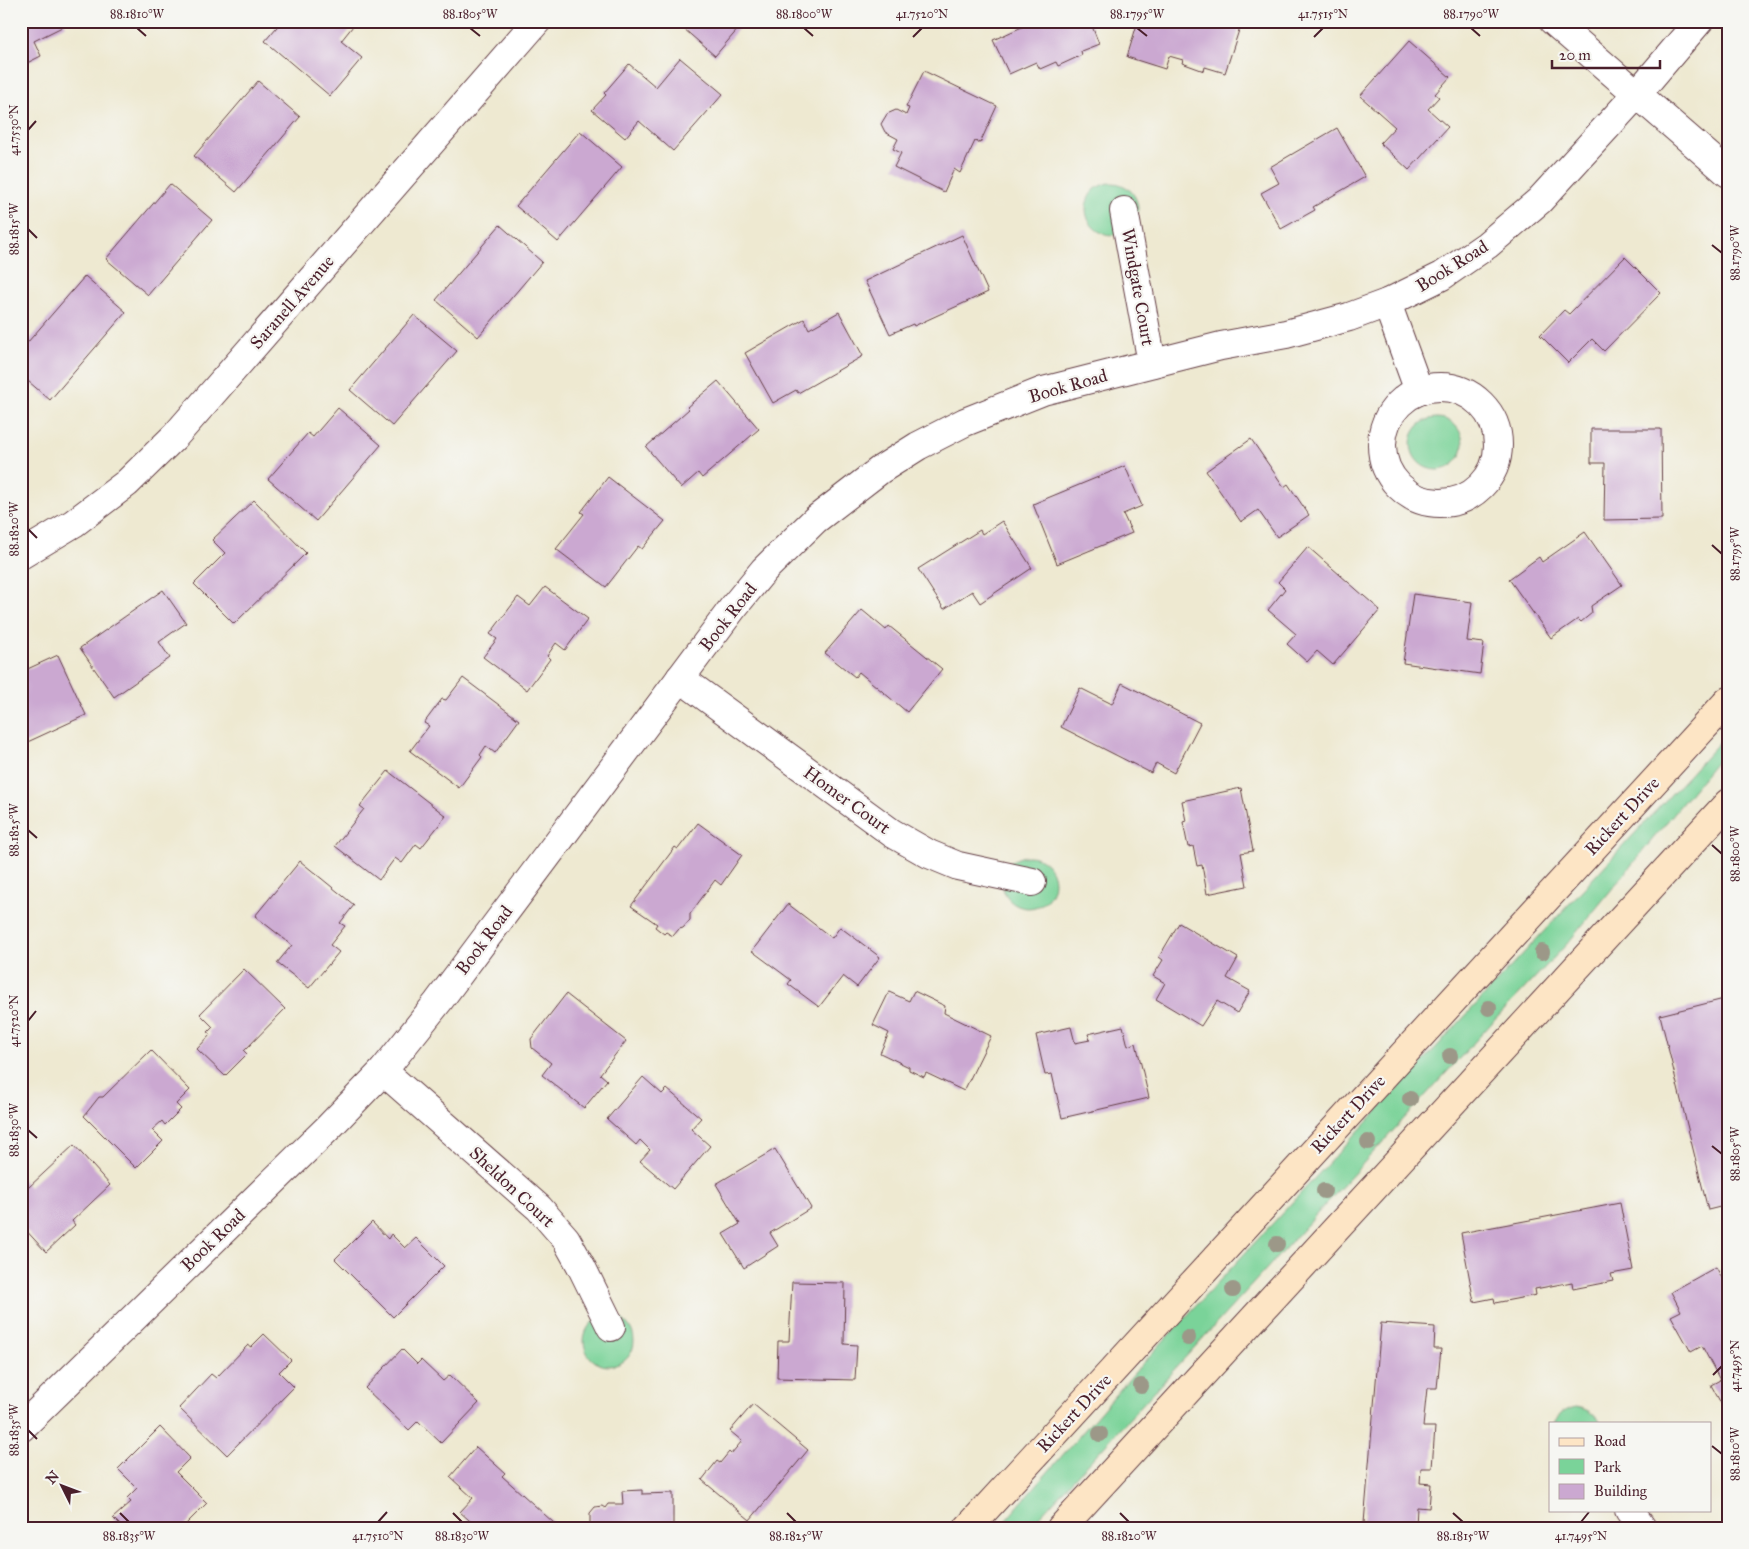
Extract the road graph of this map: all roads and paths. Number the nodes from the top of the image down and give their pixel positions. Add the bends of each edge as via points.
1 (537, 21) edge
2 (1553, 21) edge
3 (1699, 21) edge
4 (1637, 94) junction
5 (1728, 173) edge
6 (1124, 211) dead end
7 (1387, 303) junction
8 (1152, 364) junction
9 (1419, 391) junction
10 (21, 555) edge
11 (680, 678) junction
12 (1728, 701) edge
13 (1728, 803) edge
14 (1032, 882) dead end
15 (383, 1071) junction
16 (612, 1327) dead end
17 (21, 1428) edge
18 (1630, 1512) edge
19 (968, 1528) edge
20 (1061, 1528) edge
21 (1642, 1528) edge

1 - 10 street, Saranell Avenue via 176,435 127,483 74,523
2 - 4 street
3 - 4 street, Book Road
4 - 5 street
4 - 7 street, Book Road via 1539,201 1487,245 1442,276
6 - 8 street, Windgate Court
7 - 8 street, Book Road via 1286,334
7 - 9 street
8 - 11 street, Book Road via 1043,390 965,422 880,470 815,520 764,570
9 - 9 street via 1395,407 1385,424 1381,443 1384,463 1392,480 1406,494 1424,502 1443,504 1462,500 1479,489 1491,474 1497,456 1498,437 1492,419 1481,404 1465,393 1447,387
11 - 14 street, Homer Court via 892,833 958,866
11 - 15 street, Book Road
12 - 19 street, Rickert Drive
13 - 20 street
15 - 16 street, Sheldon Court via 539,1208 566,1239
15 - 17 street, Book Road
18 - 21 street

